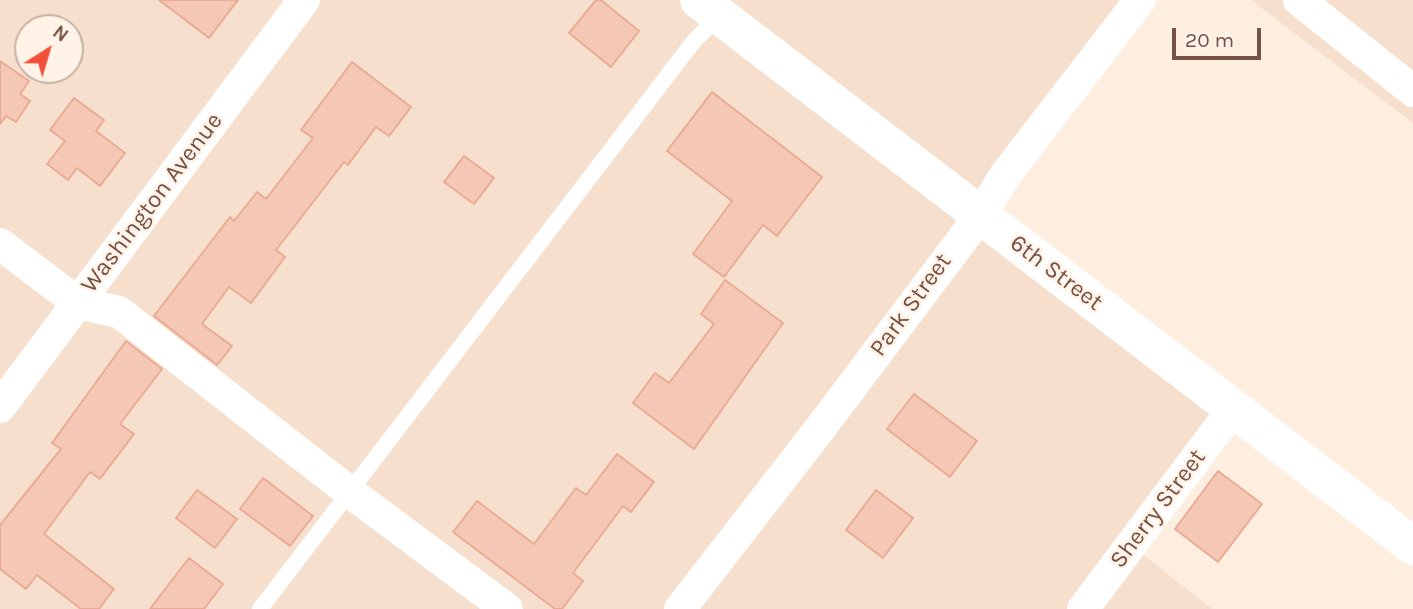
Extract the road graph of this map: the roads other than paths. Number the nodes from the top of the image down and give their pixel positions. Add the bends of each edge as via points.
1 (304, 0) edge
2 (1140, 0) edge
3 (1299, 0) edge
4 (709, 8) edge
5 (1413, 91) edge
6 (980, 216) junction
7 (0, 244) edge
8 (78, 303) junction
9 (0, 407) edge
10 (1233, 409) junction
11 (347, 491) junction
12 (1413, 545) edge
13 (260, 609) edge
14 (507, 609) edge
15 (680, 609) edge
16 (1083, 609) edge

1 - 8 street, Washington Avenue
2 - 6 street, Park Street via 1006,174
3 - 5 street
4 - 6 street, 6th Street
4 - 11 lane via 694,41
6 - 10 street, 6th Street
6 - 15 street, Park Street
7 - 8 street
8 - 9 street, Washington Avenue
8 - 11 street via 118,312
10 - 12 street, 6th Street
10 - 16 street, Sherry Street
11 - 13 lane
11 - 14 street

